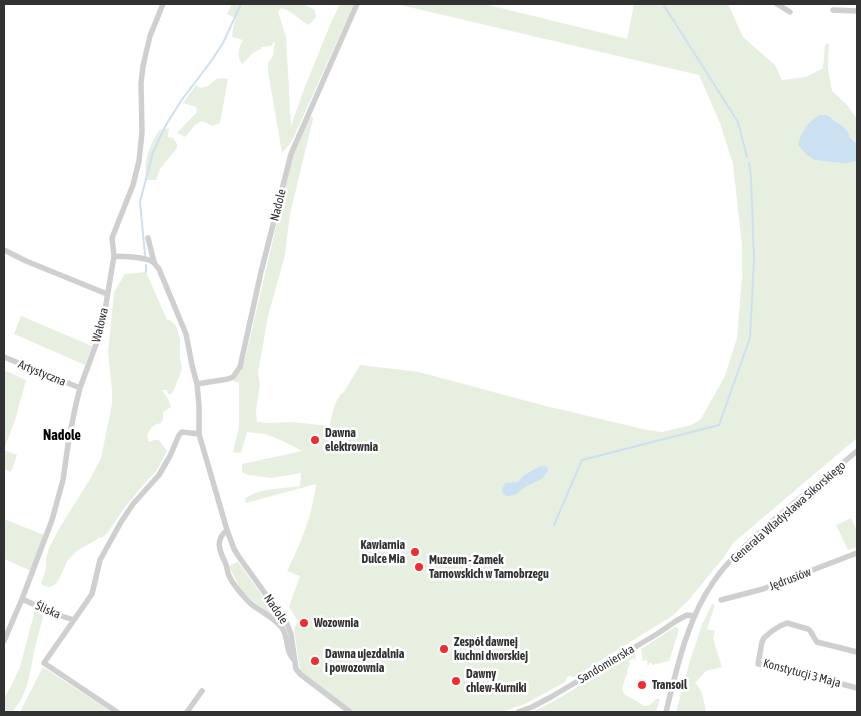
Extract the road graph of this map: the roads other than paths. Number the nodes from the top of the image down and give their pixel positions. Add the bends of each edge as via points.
1 (163, 4) edge
2 (357, 4) edge
3 (777, 4) edge
4 (833, 10) dead end
5 (857, 11) edge
6 (790, 12) dead end
7 (148, 238) dead end
8 (4, 250) edge
9 (114, 256) junction
10 (154, 262) junction
11 (107, 294) junction
12 (4, 357) edge
13 (197, 384) junction
14 (80, 388) junction
15 (199, 434) junction
16 (857, 451) edge
17 (227, 530) junction
18 (857, 553) edge
19 (22, 599) junction
20 (721, 600) dead end
21 (694, 616) junction
22 (74, 620) junction
23 (4, 641) edge
24 (857, 652) edge
25 (295, 661) junction
26 (857, 688) edge
27 (202, 691) dead end
28 (346, 711) edge
29 (117, 712) edge
30 (187, 712) edge
31 (518, 712) edge
32 (666, 712) edge

1 - 9 street, Wałowa via 147,47 141,83 139,161 112,238
2 - 13 street, Nadole via 291,154 240,367 228,379
3 - 6 street
4 - 5 street
7 - 10 street, Nadole
8 - 11 street
9 - 10 street
9 - 11 street, Wałowa
10 - 13 street, Nadole via 186,334
11 - 14 street, Wałowa via 102,328
12 - 14 street, Artystyczna
13 - 15 street, Nadole
14 - 19 street, Wałowa via 61,489
15 - 17 street, Nadole
15 - 22 street via 182,432 178,435 159,475 133,504 109,543 100,560 92,594
16 - 21 street, Generała Władysława Sikorskiego via 737,553 714,580
17 - 25 street, Nadole via 239,557 287,624
17 - 25 street via 219,543 228,573 245,597 283,629 288,650
18 - 20 street, Jędrusiów via 763,589
19 - 22 street, Śliska
19 - 23 street, Wałowa
21 - 31 street, Sandomierska via 684,616 551,697
21 - 32 street, Generała Władysława Sikorskiego
22 - 29 street via 44,663
24 - 26 street, Konstytucji 3 Maja via 817,642 811,630 787,624 764,638 758,664 807,672
25 - 28 street, Nadole via 300,674
27 - 30 street

